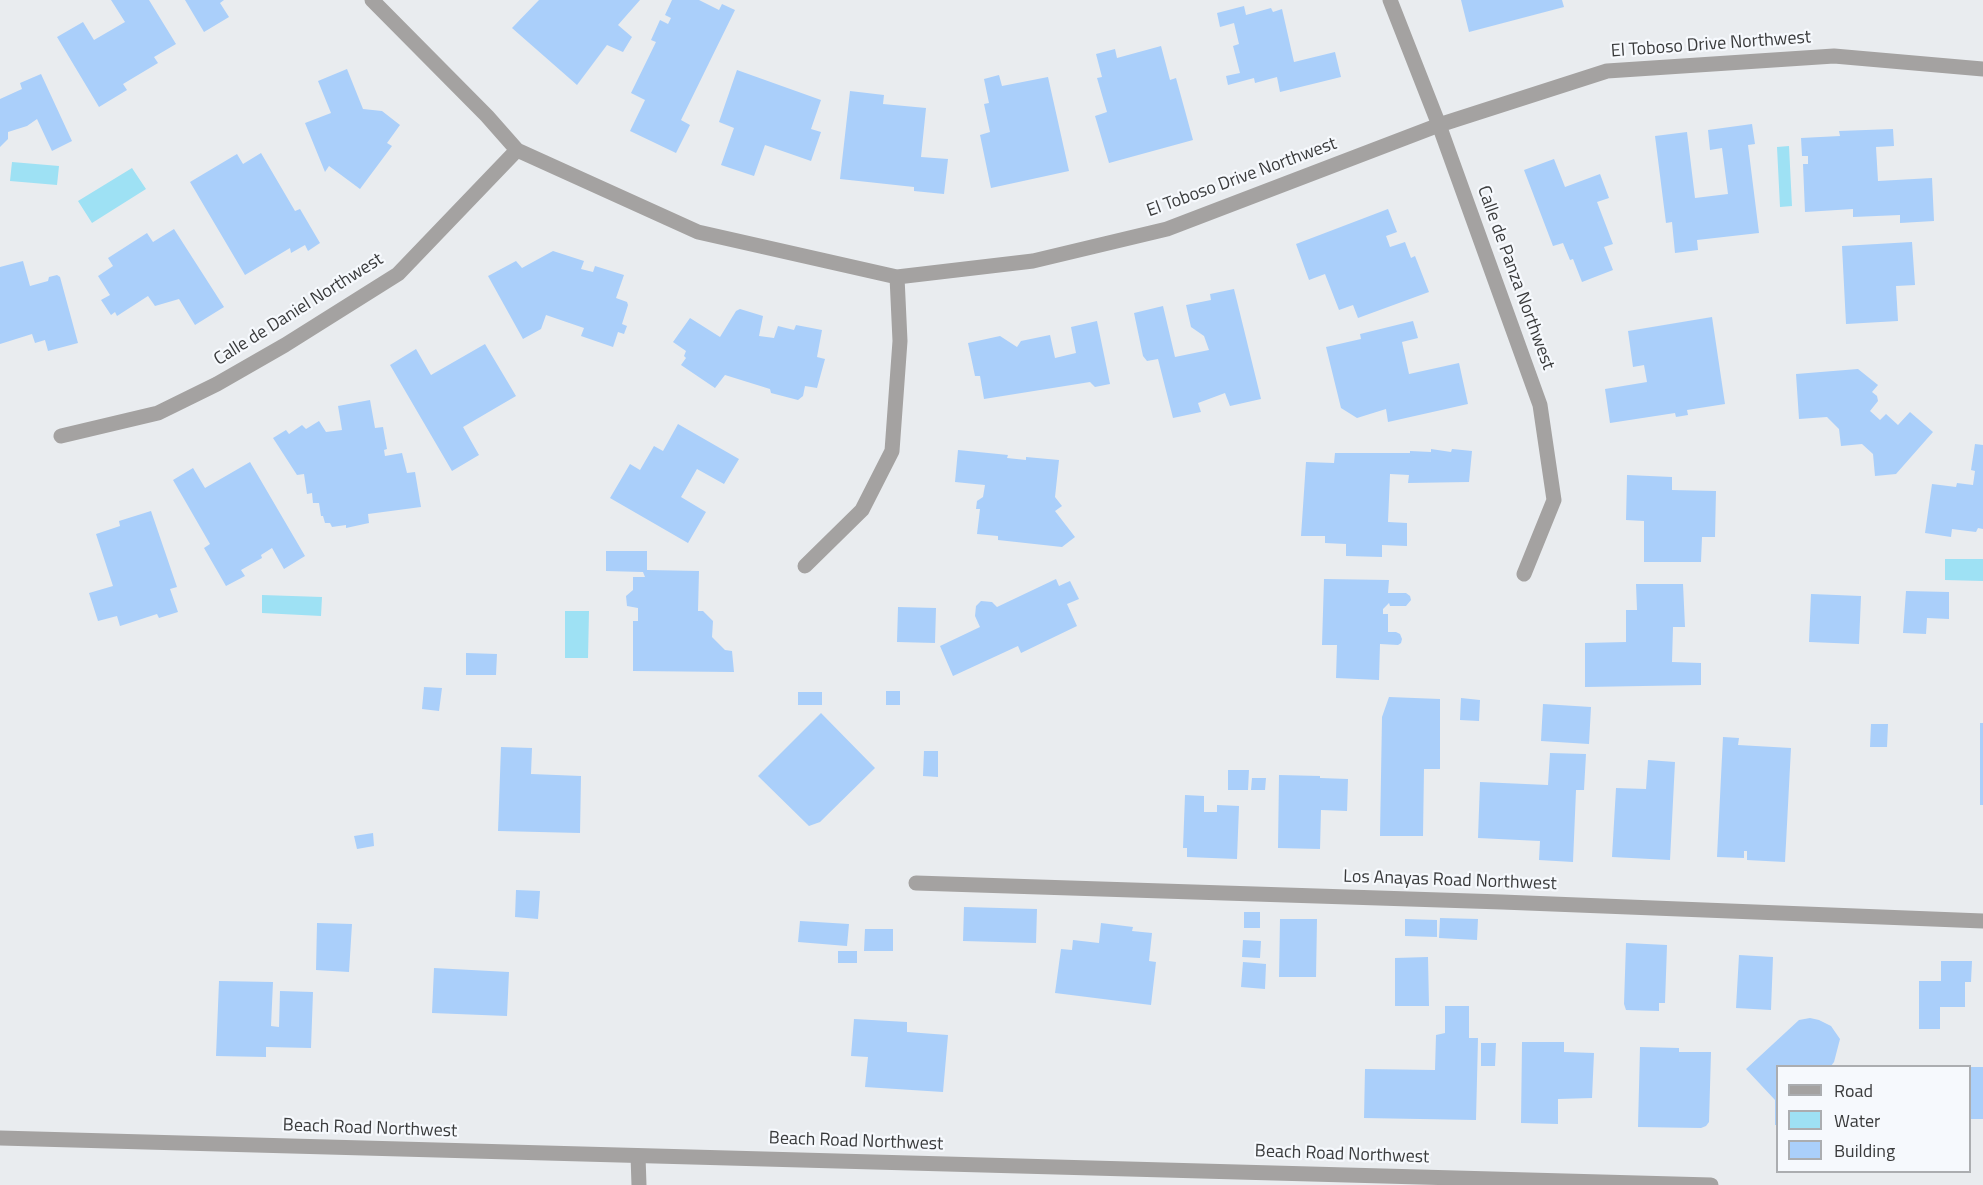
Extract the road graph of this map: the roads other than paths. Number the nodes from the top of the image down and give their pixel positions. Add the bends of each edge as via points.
1 (372, 0) edge
2 (1390, 0) edge
3 (1983, 69) edge
4 (1439, 125) junction
5 (517, 150) junction
6 (897, 277) junction
7 (61, 436) dead end
8 (805, 566) dead end
9 (1524, 574) dead end
10 (916, 883) dead end
11 (1983, 921) edge
12 (0, 1138) edge
13 (638, 1156) junction
14 (639, 1185) edge
15 (1711, 1185) edge

1 - 5 street, El Toboso Drive Northwest
2 - 4 street, Calle de Panza Northwest
3 - 4 street, El Toboso Drive Northwest via 1834,56 1607,71
4 - 6 street, El Toboso Drive Northwest via 1167,230 1033,261
4 - 9 street, Calle de Panza Northwest via 1540,405 1554,500
5 - 6 street, El Toboso Drive Northwest via 698,232
5 - 7 street, Calle de Daniel Northwest via 398,274 285,345 159,413
6 - 8 street via 900,341 892,451 862,510
10 - 11 street, Los Anayas Road Northwest
12 - 13 street, Beach Road Northwest
13 - 14 street
13 - 15 street, Beach Road Northwest

